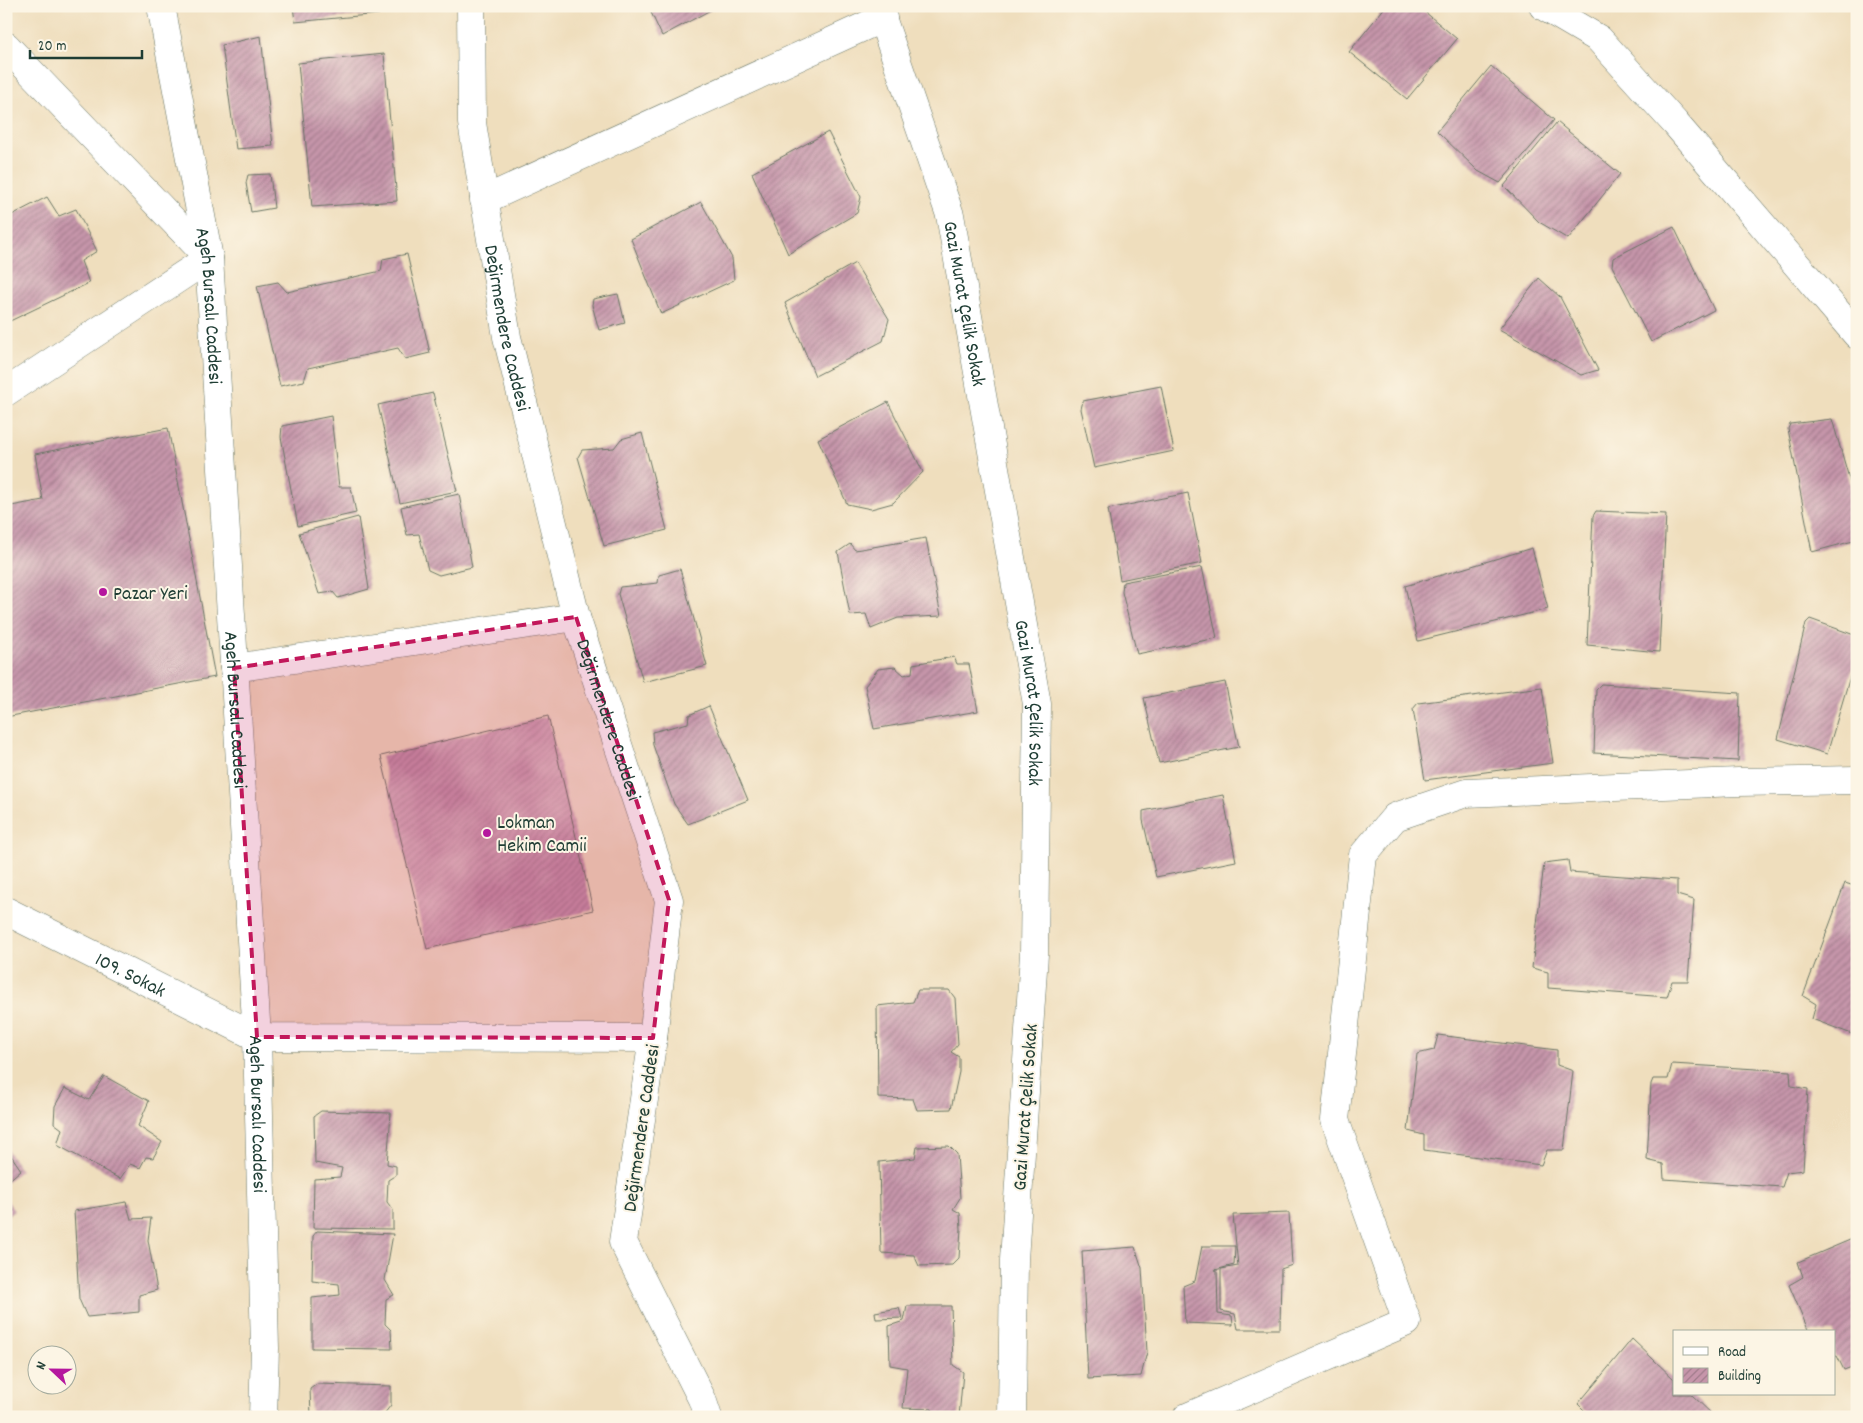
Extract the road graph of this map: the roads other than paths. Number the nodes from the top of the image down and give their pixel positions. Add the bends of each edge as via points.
1 (161, 6) edge
2 (471, 6) edge
3 (1543, 6) edge
4 (880, 12) edge
5 (6, 46) edge
6 (484, 200) junction
7 (209, 258) junction
8 (1857, 335) edge
9 (6, 392) edge
10 (576, 617) junction
11 (234, 668) junction
12 (1857, 780) edge
13 (6, 912) edge
14 (257, 1036) junction
15 (653, 1038) junction
16 (263, 1417) edge
17 (708, 1417) edge
18 (1012, 1417) edge
19 (1187, 1417) edge

1 - 7 street, Ageh Bursalı Caddesi
2 - 6 street, Değirmendere Caddesi via 472,123
3 - 8 street via 1599,39
4 - 6 street
4 - 18 street, Gazi Murat Çelik Sokak via 950,215 1037,704 1034,954 1014,1260
5 - 7 street
6 - 10 street, Değirmendere Caddesi via 507,338
7 - 9 street
7 - 11 street, Ageh Bursalı Caddesi
10 - 11 street
10 - 15 street, Değirmendere Caddesi via 669,900
11 - 14 street, Ageh Bursalı Caddesi
12 - 19 street via 1466,793 1395,817 1363,855 1335,1120 1407,1322
13 - 14 street, 109. Sokak
14 - 15 street
14 - 16 street, Ageh Bursalı Caddesi via 265,1348
15 - 17 street, Değirmendere Caddesi via 624,1242

